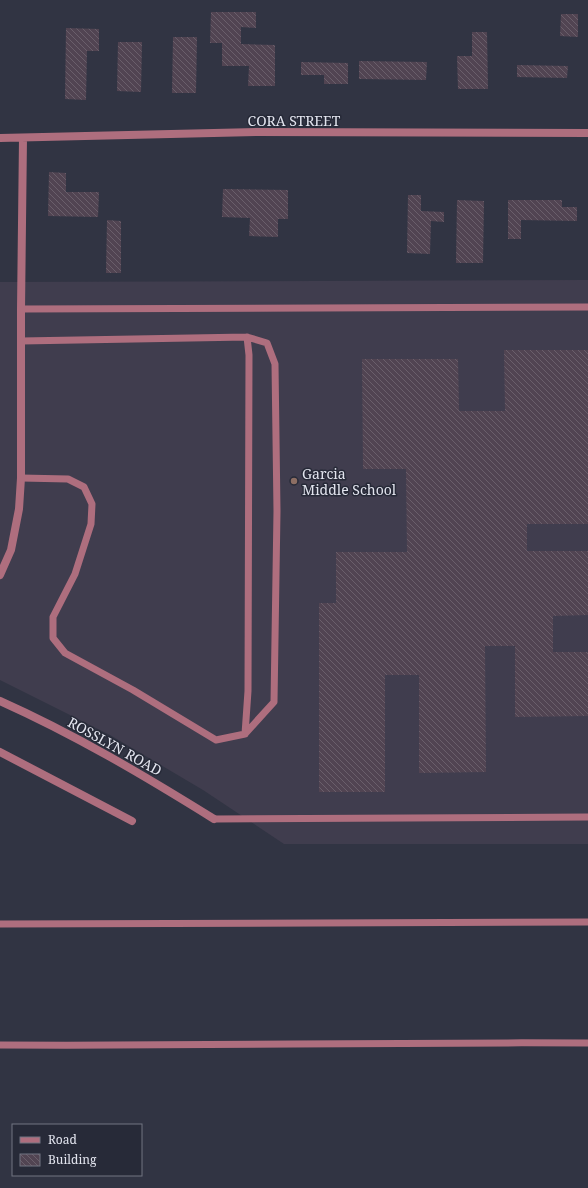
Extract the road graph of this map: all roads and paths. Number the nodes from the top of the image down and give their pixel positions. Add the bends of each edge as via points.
1 (588, 133) edge
2 (0, 138) edge
3 (23, 138) junction
4 (588, 308) edge
5 (21, 309) junction
6 (247, 337) junction
7 (21, 342) junction
8 (21, 478) junction
9 (0, 575) edge
10 (0, 700) edge
11 (245, 734) junction
12 (0, 752) edge
13 (588, 817) edge
14 (214, 819) joint
15 (132, 821) dead end
16 (588, 922) edge
17 (0, 924) edge
18 (588, 1043) edge
19 (0, 1045) edge

1 - 3 street, CORA STREET via 257,132
2 - 3 street, CORA STREET
3 - 5 street
4 - 5 lane
5 - 7 street
6 - 7 lane
6 - 11 lane via 250,355 248,691
6 - 11 lane via 267,343 275,364 277,511 274,702
7 - 8 street
8 - 9 street via 19,509 11,550
8 - 11 lane via 68,479 84,487 92,504 91,524 75,574 53,617 53,638 65,653 216,740
10 - 14 street, ROSSLYN ROAD via 75,737
12 - 15 street
13 - 14 lane
16 - 17 lane
18 - 19 lane

